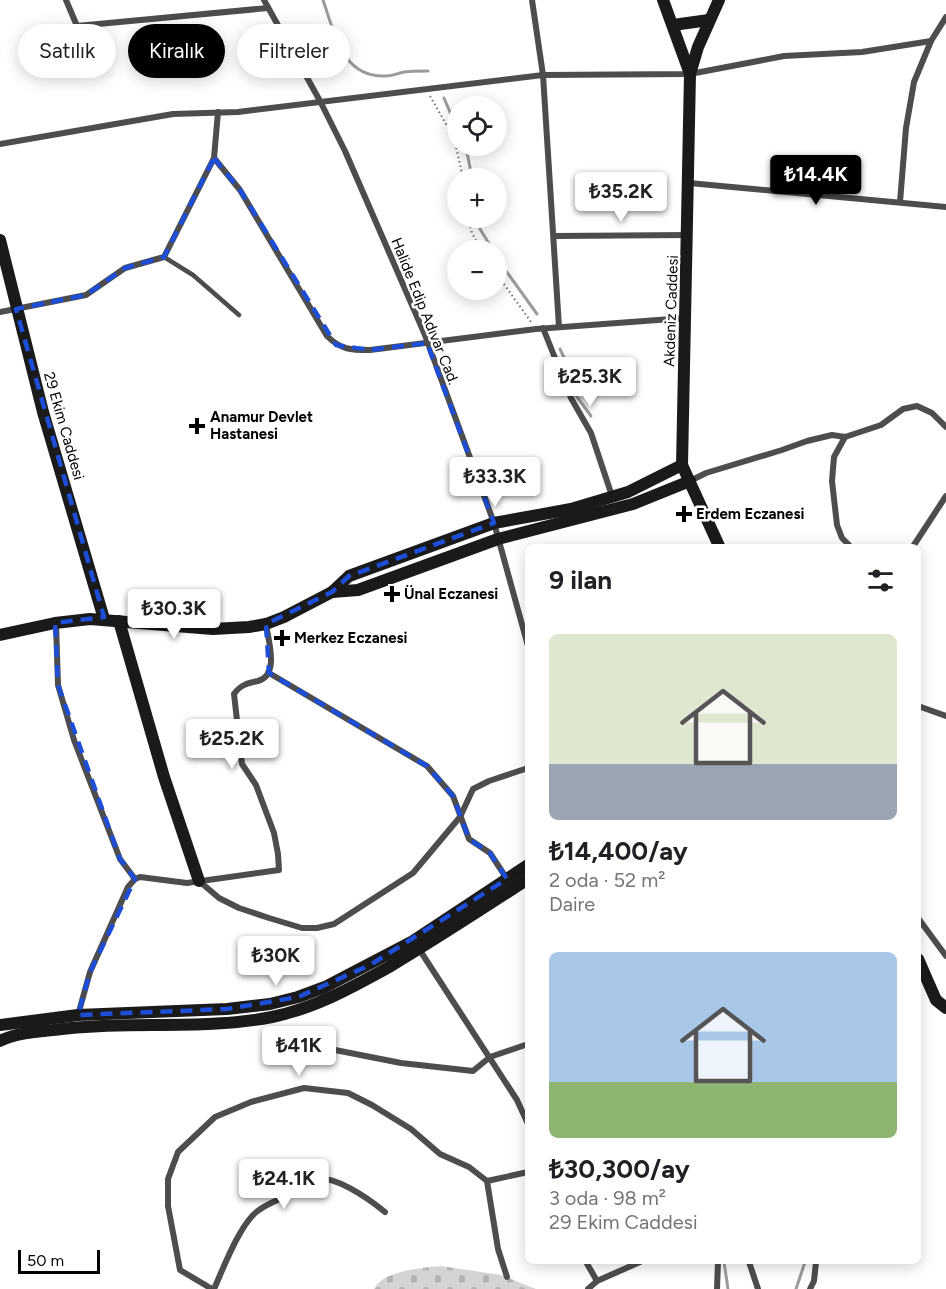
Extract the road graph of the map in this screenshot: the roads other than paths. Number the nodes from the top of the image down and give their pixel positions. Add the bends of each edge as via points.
1 (66, 0) edge
2 (264, 0) edge
3 (532, 0) edge
4 (663, 0) edge
5 (719, 0) edge
6 (268, 8) junction
7 (946, 18) edge
8 (709, 20) junction
9 (673, 25) junction
10 (931, 41) junction
11 (690, 74) junction
12 (543, 75) junction
13 (320, 101) junction
14 (218, 112) junction
15 (0, 144) edge
16 (214, 158) junction
17 (688, 183) junction
18 (900, 202) junction
19 (946, 207) edge
20 (688, 235) junction
21 (555, 236) junction
22 (0, 240) edge
23 (164, 257) junction
24 (16, 309) junction
25 (0, 312) edge
26 (239, 315) dead end
27 (685, 318) junction
28 (560, 327) junction
29 (539, 329) junction
30 (427, 343) junction
31 (946, 427) edge
32 (845, 437) junction
33 (682, 465) junction
34 (690, 481) junction
35 (946, 496) edge
36 (613, 497) junction
37 (494, 523) junction
38 (498, 539) junction
39 (718, 544) edge
40 (848, 544) edge
41 (915, 544) edge
42 (332, 592) junction
43 (104, 619) junction
44 (119, 621) junction
45 (56, 623) junction
46 (266, 624) junction
47 (0, 635) edge
48 (525, 635) edge
49 (269, 673) junction
50 (921, 707) edge
51 (946, 716) edge
52 (525, 769) edge
53 (460, 817) junction
54 (525, 867) edge
55 (135, 879) junction
56 (507, 879) junction
57 (199, 881) junction
58 (525, 881) edge
59 (921, 922) edge
60 (419, 949) junction
61 (946, 956) edge
62 (921, 966) edge
63 (946, 1008) edge
64 (78, 1014) junction
65 (0, 1025) edge
66 (0, 1041) edge
67 (525, 1045) edge
68 (335, 1050) dead end
69 (490, 1057) junction
70 (525, 1117) edge
71 (525, 1173) edge
72 (488, 1181) junction
73 (384, 1212) dead end
74 (587, 1264) edge
75 (635, 1264) edge
76 (718, 1264) edge
77 (749, 1264) edge
78 (816, 1264) edge
79 (507, 1277) dead end
80 (597, 1281) junction
81 (213, 1289) edge
82 (588, 1289) edge
83 (717, 1289) edge
84 (758, 1289) edge
85 (810, 1289) edge

1 - 6 street via 77,26
2 - 6 street, Halide Edip Adıvar Cad.
3 - 12 street
4 - 9 street, Akdeniz Caddesi
5 - 8 street
6 - 13 street, Halide Edip Adıvar Cad.
7 - 10 street
8 - 9 street
8 - 11 street
9 - 11 street, Akdeniz Caddesi
10 - 11 street via 862,52 784,56
10 - 18 street via 914,82
11 - 12 street
11 - 17 street, Akdeniz Caddesi
12 - 13 street
12 - 21 street
13 - 14 street
13 - 30 street, Halide Edip Adıvar Cad.
14 - 15 street via 173,114
14 - 16 street
16 - 23 street
16 - 30 street via 240,190 336,345 347,350 370,350
17 - 18 street
17 - 20 street, Akdeniz Caddesi
18 - 19 street
20 - 21 street
20 - 27 street, Akdeniz Caddesi
21 - 28 street
22 - 24 street, 29 Ekim Caddesi
23 - 24 street via 125,268 86,295
23 - 26 lane via 193,275
24 - 25 street
24 - 43 street, 29 Ekim Caddesi
27 - 28 street
27 - 33 street, Akdeniz Caddesi
28 - 29 street
29 - 30 street
29 - 36 street via 591,433
30 - 37 street, Halide Edip Adıvar Cad.
31 - 32 street via 932,413 917,406 903,409 881,425
32 - 34 street via 832,435 807,441
32 - 40 street via 834,457 832,481 837,525
33 - 34 street, Akdeniz Caddesi
33 - 36 street
34 - 38 street via 633,504
34 - 39 street, Akdeniz Caddesi
35 - 41 street
36 - 37 street
37 - 38 street, Halide Edip Adıvar Cad.
37 - 42 street via 349,576
38 - 42 street via 358,590
38 - 48 street, Halide Edip Adıvar Cad.
42 - 46 street
43 - 44 street
43 - 45 street
44 - 46 street via 213,628
44 - 57 street
45 - 47 street
45 - 55 street via 58,685 74,740 120,859
46 - 49 street via 272,663
49 - 53 street via 427,766 453,796
49 - 57 street via 262,680 238,688 234,694 242,764 256,785 274,833 279,870
50 - 51 street
52 - 53 street via 473,789
53 - 56 street via 469,839 490,853
53 - 57 street via 413,873 334,924 302,928 269,918 219,898
54 - 56 street
55 - 57 street
55 - 64 street via 90,972
56 - 64 street via 413,941 334,983 298,997 227,1009
58 - 60 street
59 - 61 street
60 - 66 street via 329,999 272,1017 230,1023 75,1027
60 - 69 street
62 - 63 street via 936,1000
64 - 65 street
67 - 69 street
68 - 69 street via 400,1063 473,1071
69 - 70 street
71 - 72 street
72 - 79 street via 498,1249
72 - 81 street via 440,1154 372,1104 348,1093 304,1088 252,1102 215,1117 178,1152 168,1179 168,1206 180,1270
73 - 81 street via 368,1198 344,1186 311,1180 257,1211 238,1236
74 - 80 street
75 - 80 street
76 - 83 street
77 - 84 street
78 - 85 street
80 - 82 street

